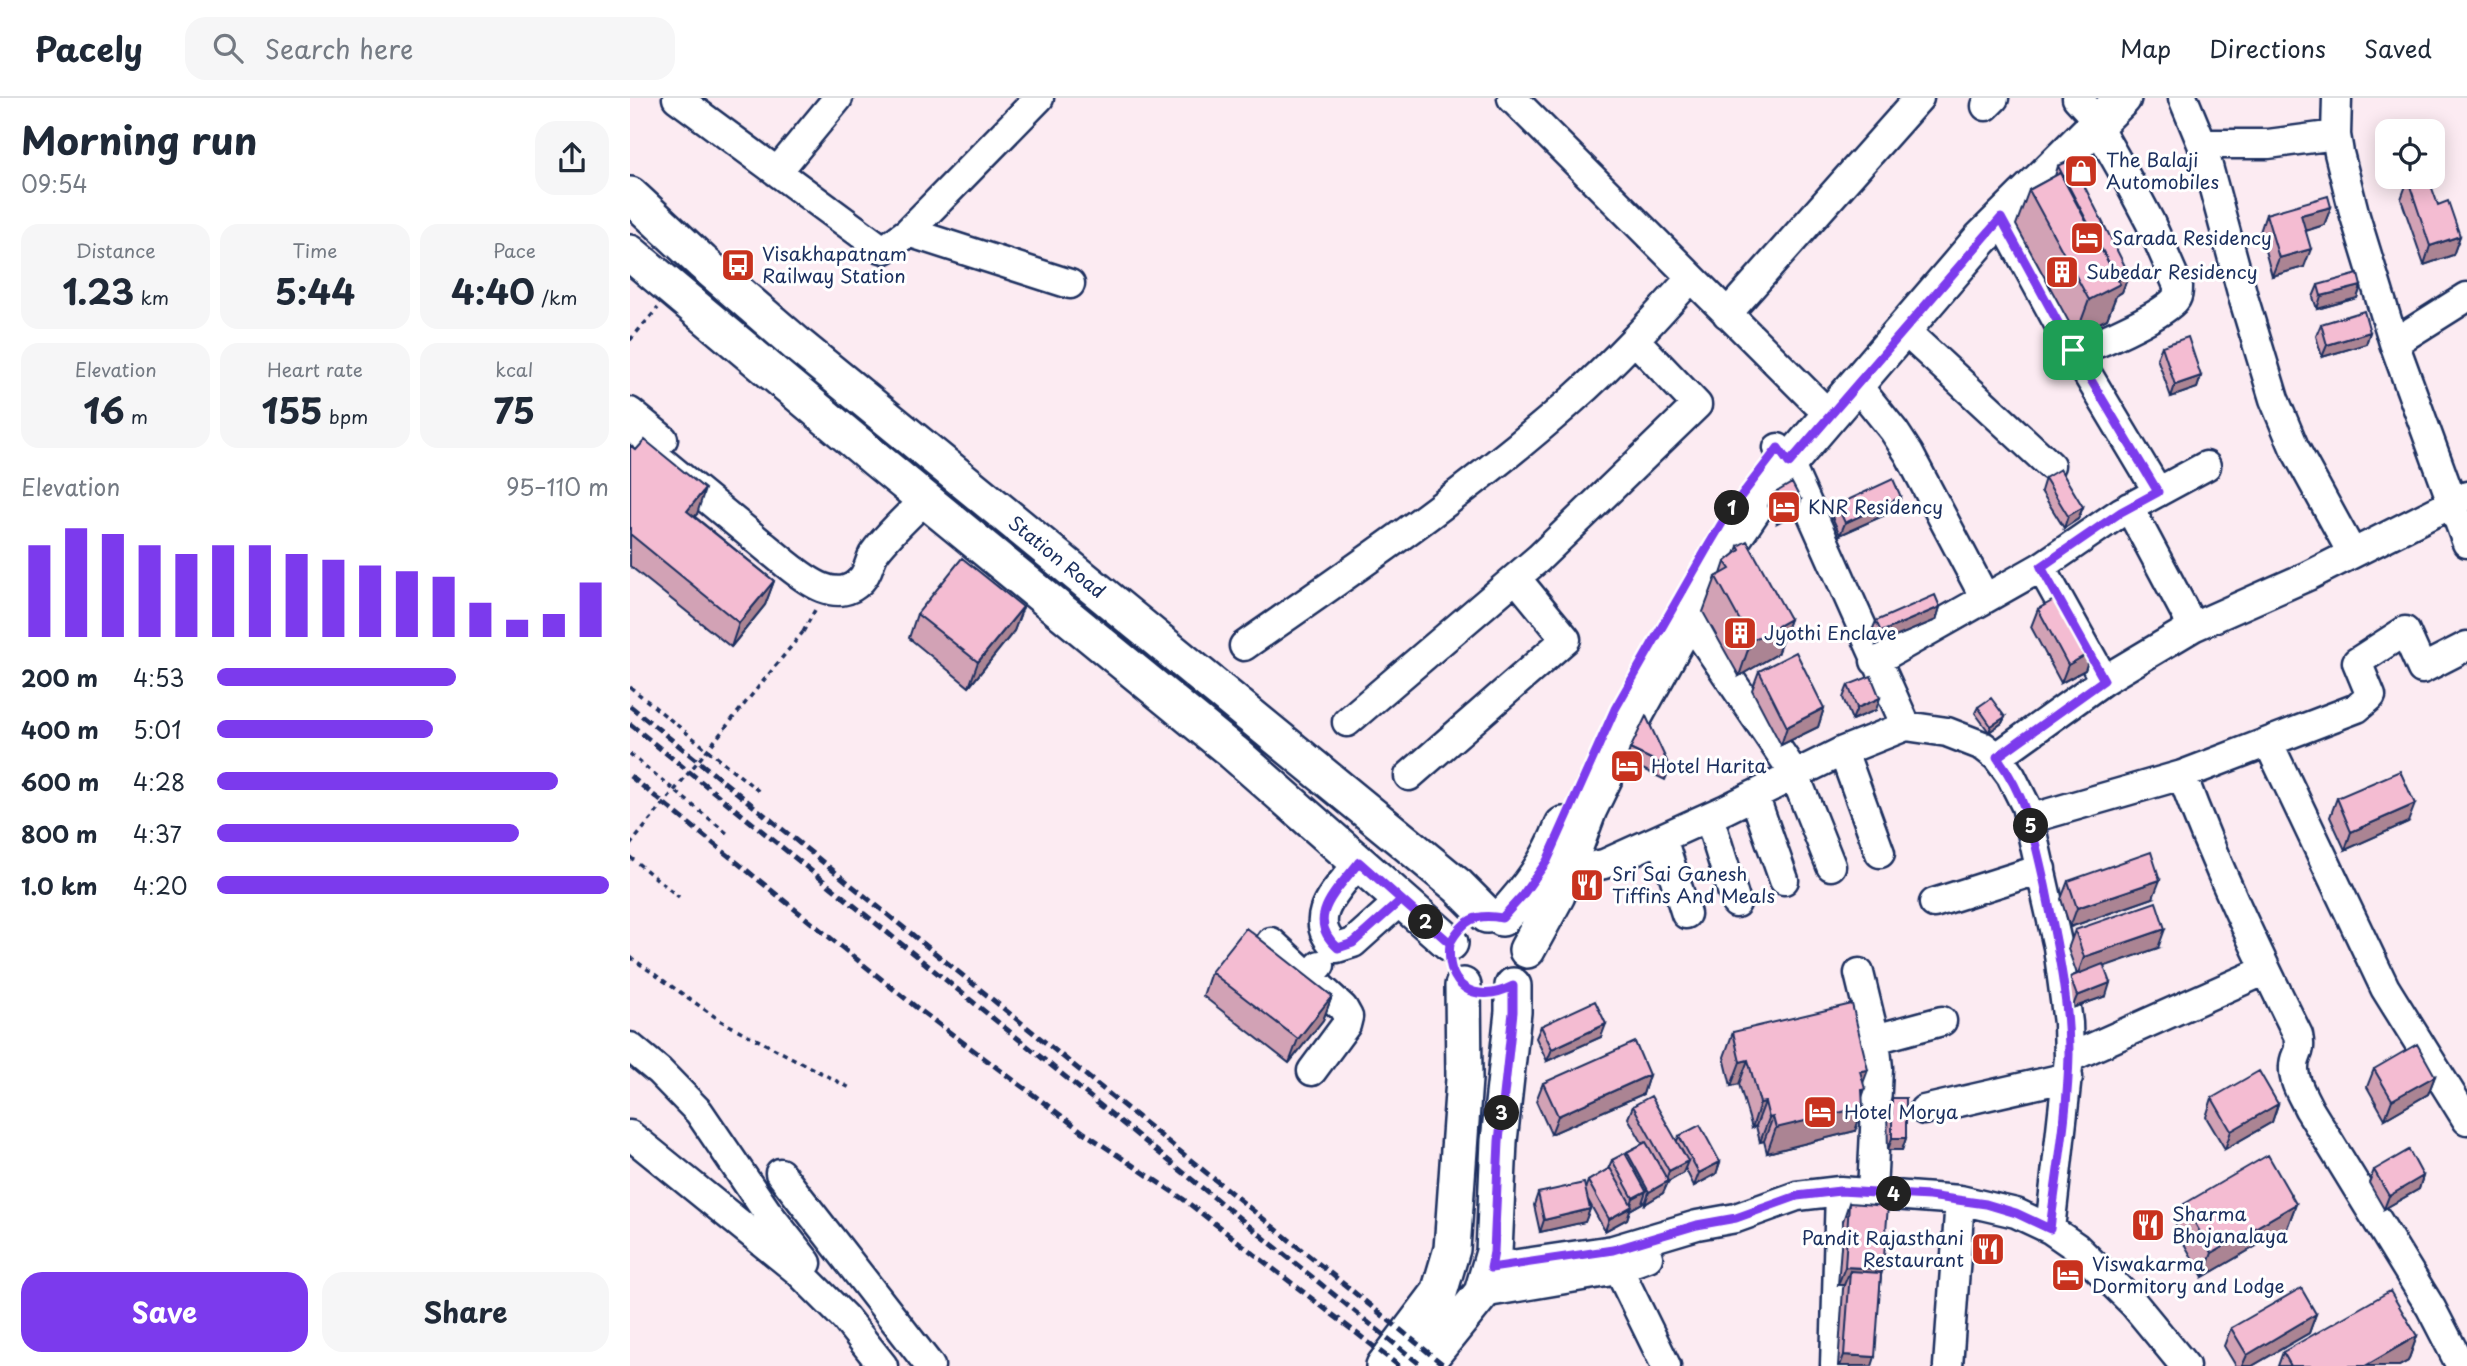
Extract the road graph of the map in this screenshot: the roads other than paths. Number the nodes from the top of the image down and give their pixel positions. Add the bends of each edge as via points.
1 (677, 98) edge
2 (838, 98) edge
3 (1039, 98) edge
4 (1512, 98) edge
5 (1919, 98) edge
6 (2123, 98) edge
7 (2183, 98) edge
8 (2337, 98) edge
9 (2090, 107) edge
10 (2336, 135) junction
11 (2202, 144) junction
12 (777, 172) junction
13 (630, 195) edge
14 (2001, 218) junction
15 (908, 232) junction
16 (630, 253) edge
17 (1691, 278) junction
18 (1070, 284) dead end
19 (2467, 297) edge
20 (1727, 314) junction
21 (1903, 328) junction
22 (1634, 340) junction
23 (2394, 343) junction
24 (2073, 350) junction
25 (1856, 384) junction
26 (1816, 402) junction
27 (630, 412) edge
28 (630, 435) edge
29 (1784, 456) junction
30 (2050, 465) dead end
31 (2206, 466) dead end
32 (2158, 492) junction
33 (925, 499) junction
34 (2460, 499) edge
35 (2129, 507) junction
36 (2467, 543) edge
37 (2352, 553) junction
38 (873, 555) junction
39 (2041, 567) junction
40 (1516, 578) junction
41 (1984, 598) junction
42 (1689, 619) junction
43 (2193, 627) junction
44 (1244, 646) dead end
45 (2467, 646) edge
46 (1875, 662) junction
47 (2104, 680) junction
48 (1347, 722) dead end
49 (1906, 726) junction
50 (2269, 744) junction
51 (1843, 751) junction
52 (1997, 757) junction
53 (1794, 773) junction
54 (2182, 775) junction
55 (1409, 776) dead end
56 (1754, 794) junction
57 (1709, 817) junction
58 (2029, 819) junction
59 (1662, 838) junction
60 (1880, 853) dead end
61 (1359, 862) junction
62 (1831, 866) dead end
63 (2041, 869) junction
64 (1567, 872) junction
65 (1784, 880) dead end
66 (1401, 900) junction
67 (1737, 903) dead end
68 (1934, 903) dead end
69 (1686, 914) dead end
70 (1494, 917) junction
71 (2084, 937) edge
72 (1272, 942) dead end
73 (1450, 943) junction
74 (2058, 947) junction
75 (1338, 948) junction
76 (1527, 950) junction
77 (2266, 970) junction
78 (1859, 973) dead end
79 (1309, 977) junction
80 (1463, 986) junction
81 (1513, 986) junction
82 (1942, 1021) dead end
83 (1875, 1039) junction
84 (630, 1047) edge
85 (2069, 1068) junction
86 (1312, 1070) dead end
87 (1924, 1110) dead end
88 (2467, 1120) edge
89 (630, 1135) edge
90 (780, 1173) dead end
91 (1840, 1191) junction
92 (1872, 1192) junction
93 (1960, 1200) junction
94 (1736, 1218) junction
95 (2050, 1229) junction
96 (1618, 1268) junction
97 (821, 1292) junction
98 (1469, 1292) junction
99 (884, 1366) edge
100 (930, 1366) edge
101 (1365, 1366) edge
102 (1384, 1366) edge
103 (1423, 1366) edge
104 (1446, 1366) edge
105 (1666, 1366) edge
106 (1835, 1366) edge
107 (1948, 1366) edge
108 (2185, 1366) edge
109 (2461, 1366) edge

1 - 12 street
2 - 12 street
3 - 15 street
4 - 17 street
5 - 20 street
6 - 9 main road
7 - 11 street
8 - 10 street
9 - 14 main road
9 - 24 street via 2150,222 2178,294 2146,319
9 - 26 main road via 1938,264
10 - 11 street via 2268,144
10 - 23 street via 2345,181
11 - 37 street via 2274,399 2294,447
12 - 15 street via 879,247 892,246
13 - 70 main road, Station Road via 799,346
14 - 21 main road
14 - 24 street
15 - 18 street
16 - 33 main road, Station Road
17 - 20 street
17 - 22 street
19 - 23 street
20 - 26 street
21 - 25 main road
21 - 30 street
22 - 40 street via 1697,404
22 - 44 street via 1519,446
23 - 34 street
24 - 32 street
25 - 29 main road
25 - 41 street via 1909,454
26 - 29 main road
27 - 38 street via 816,567 842,572
28 - 38 street via 805,579 826,590 851,587 862,580
29 - 42 main road
29 - 46 street
29 - 70 main road via 1728,513 1615,709 1547,861 1522,896
31 - 32 street
32 - 35 street
33 - 38 street
33 - 61 main road, Station Road via 1233,752
34 - 36 street
34 - 37 street
35 - 39 street
35 - 43 street
37 - 43 street
39 - 41 street
39 - 47 street
40 - 48 street
40 - 55 street via 1566,639
41 - 46 street
42 - 53 street
42 - 64 main road via 1606,773
43 - 47 street
45 - 50 street via 2422,669 2404,631 2357,662 2371,696 2357,708
46 - 49 street
47 - 52 street
49 - 51 street
49 - 52 street via 1965,738
50 - 54 street
50 - 88 street via 2385,989
51 - 53 street
51 - 60 street
52 - 58 street via 2018,788
53 - 56 street
53 - 62 street
54 - 58 street
54 - 77 street
56 - 57 street
56 - 65 street
57 - 59 street
57 - 67 street
58 - 63 street
59 - 64 street via 1604,864
59 - 69 street
61 - 66 main road, Station Road
61 - 75 street via 1321,920 1326,938
63 - 68 street
63 - 74 street
64 - 76 main road
66 - 73 main road, Station Road
66 - 75 street via 1353,943
70 - 73 main road via 1471,919
70 - 76 main road via 1514,925
71 - 74 street
72 - 79 street
73 - 80 main road via 1448,959
74 - 85 street
75 - 79 street
76 - 81 main road via 1525,970
77 - 85 street
77 - 109 street via 2298,1035 2301,1049 2294,1065 2296,1081 2309,1109 2424,1296
78 - 83 street
79 - 86 street via 1348,1017
80 - 81 main road via 1479,994 1497,994
80 - 98 main road via 1464,1079 1447,1272
81 - 98 main road via 1494,1252
82 - 83 street
83 - 92 street via 1878,1077
84 - 97 street via 709,1124 816,1277
85 - 87 street
85 - 95 street
89 - 97 street
90 - 100 street
91 - 92 street
91 - 94 street via 1797,1196
91 - 106 street
92 - 93 street
93 - 95 street via 2016,1213
93 - 107 street
94 - 96 street via 1707,1236
94 - 98 street via 1697,1225
95 - 108 street via 2093,1262
96 - 98 street
96 - 105 street
97 - 99 street
98 - 101 main road via 1407,1313
98 - 102 main road
98 - 103 main road
98 - 104 main road via 1457,1351

